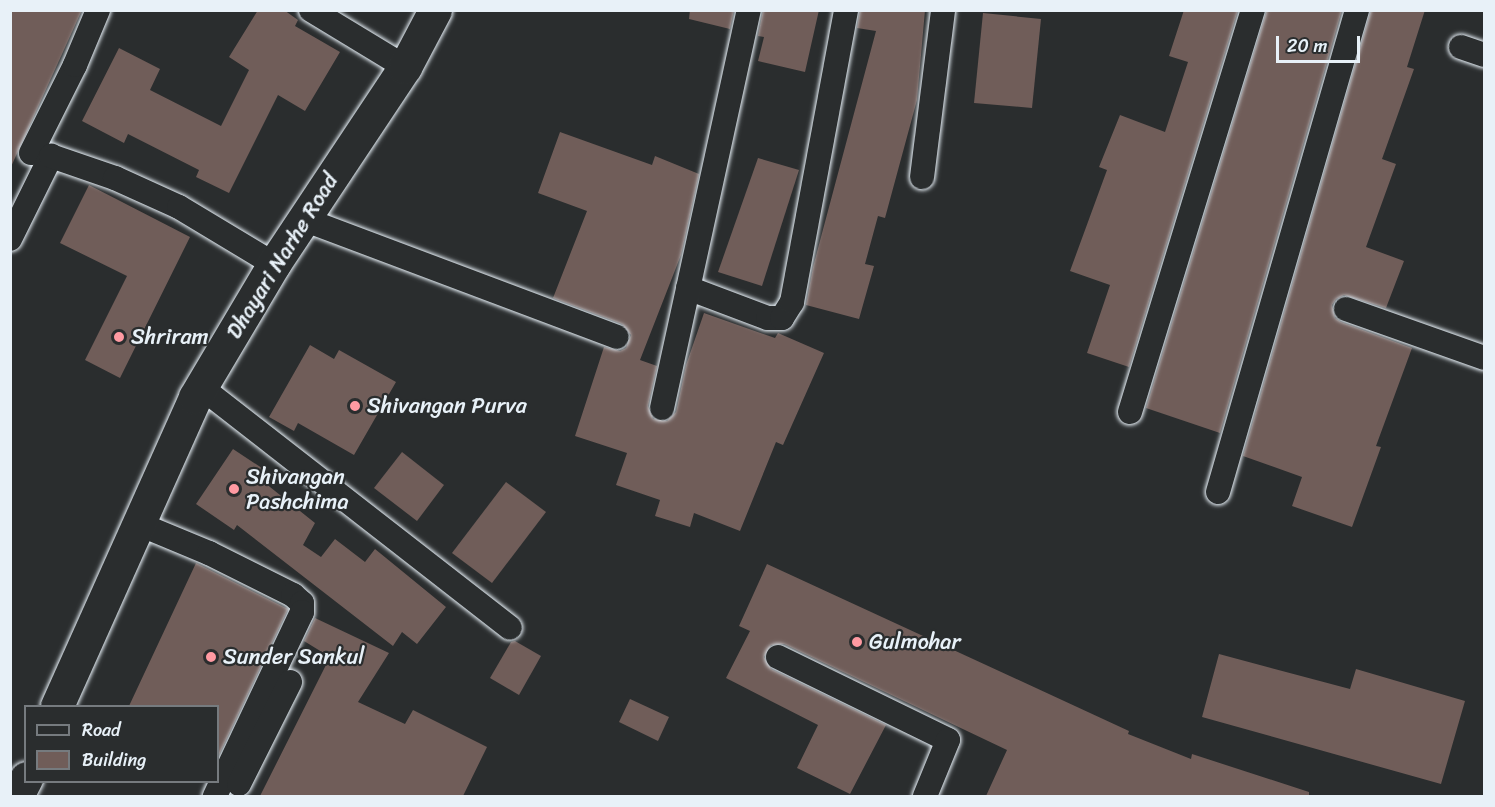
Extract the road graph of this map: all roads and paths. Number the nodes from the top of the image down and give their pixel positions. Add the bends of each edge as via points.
1 (98, 10) edge
2 (310, 10) edge
3 (435, 10) edge
4 (749, 10) edge
5 (846, 10) edge
6 (943, 10) edge
7 (1253, 10) edge
8 (1357, 10) edge
9 (1461, 47) dead end
10 (1485, 55) edge
11 (405, 67) junction
12 (31, 152) edge
13 (922, 177) dead end
14 (303, 219) junction
15 (10, 239) edge
16 (274, 264) junction
17 (688, 288) junction
18 (1346, 309) dead end
19 (617, 337) dead end
20 (1485, 358) edge
21 (202, 388) junction
22 (662, 408) dead end
23 (1130, 412) dead end
24 (1218, 492) dead end
25 (139, 524) junction
26 (510, 628) dead end
27 (778, 657) dead end
28 (290, 682) dead end
29 (57, 705) edge
30 (24, 782) edge
31 (17, 796) edge
32 (215, 796) edge
33 (233, 796) edge
34 (925, 796) edge

1 - 12 street
2 - 11 street
3 - 11 street, Dhayari Narhe Road
4 - 17 street
5 - 17 street via 792,302 782,318 768,318
6 - 13 street
7 - 23 street
8 - 24 street
9 - 10 street
11 - 14 street, Dhayari Narhe Road
12 - 15 street
12 - 16 street via 115,178 179,207
14 - 16 street, Dhayari Narhe Road
14 - 19 street
16 - 21 street, Dhayari Narhe Road
17 - 22 street
18 - 20 street
21 - 25 street, Dhayari Narhe Road
21 - 26 street
25 - 29 street, Dhayari Narhe Road
25 - 32 street via 209,553 303,603
27 - 34 street via 948,740
28 - 33 street
30 - 31 street

